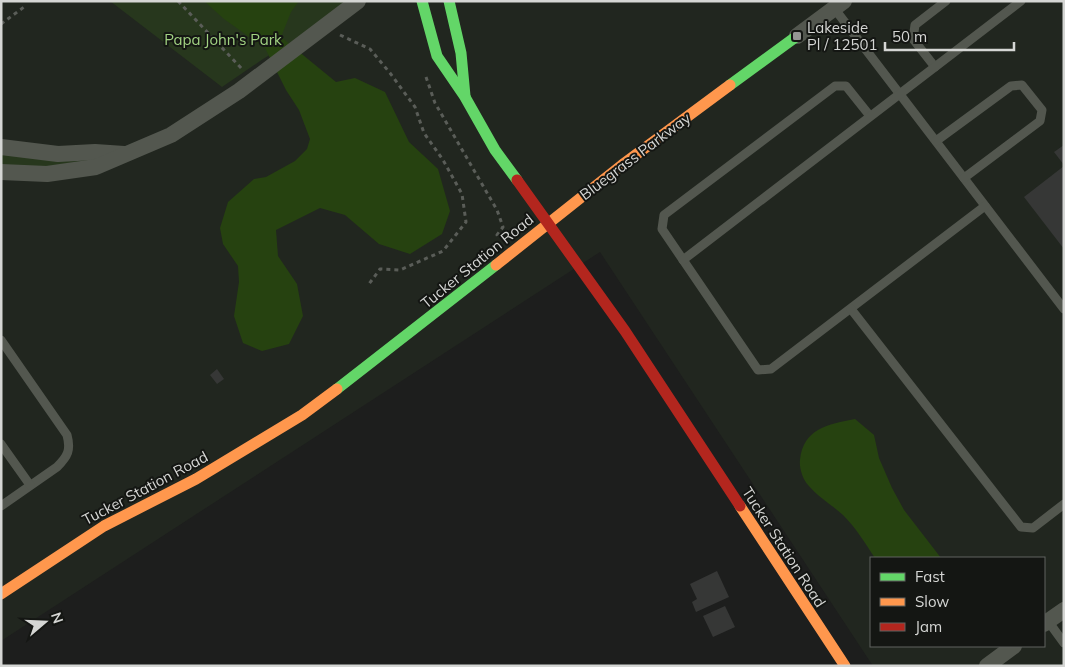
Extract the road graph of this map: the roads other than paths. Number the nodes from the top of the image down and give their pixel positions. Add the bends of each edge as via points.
1 (358, 1) edge
2 (422, 1) edge
3 (449, 1) edge
4 (946, 1) edge
5 (1021, 1) edge
6 (839, 5) edge
7 (797, 36) joint
8 (935, 67) junction
9 (900, 94) junction
10 (465, 97) junction
11 (870, 116) junction
12 (936, 141) junction
13 (1, 147) edge
14 (126, 154) junction
15 (1, 172) edge
16 (964, 178) junction
17 (985, 206) junction
18 (549, 223) junction
19 (683, 260) junction
20 (851, 309) junction
21 (1064, 309) edge
22 (1, 340) edge
23 (1, 444) edge
24 (30, 485) junction
25 (1064, 504) edge
26 (1, 506) edge
27 (1, 594) edge
28 (1064, 610) edge
29 (1046, 623) edge
30 (1064, 643) edge
31 (1013, 647) edge
32 (845, 666) edge
33 (987, 666) edge

1 - 14 street via 331,31 171,135
2 - 10 street via 437,56
3 - 10 street via 461,53
4 - 8 lane via 915,25 913,39
5 - 8 lane
6 - 7 street, Bluegrass Parkway
6 - 9 lane
7 - 18 street, Bluegrass Parkway via 622,164
8 - 9 lane
9 - 11 lane
9 - 12 lane
10 - 18 street via 495,150
11 - 19 lane
11 - 19 lane via 846,86 835,86 664,215 662,229
12 - 16 lane
12 - 16 lane via 1011,86 1022,85 1042,110 1040,121
13 - 14 street via 58,154
14 - 15 street via 96,167 47,174
16 - 17 lane
17 - 20 lane
17 - 21 lane
18 - 27 street, Tucker Station Road via 302,415 196,479 104,526
18 - 32 street, Tucker Station Road via 625,330
19 - 20 lane via 758,370 771,369
20 - 25 lane via 1021,527 1033,528
22 - 24 lane via 70,444 65,459
23 - 24 lane
24 - 26 lane
28 - 29 street
29 - 30 lane
31 - 33 street

